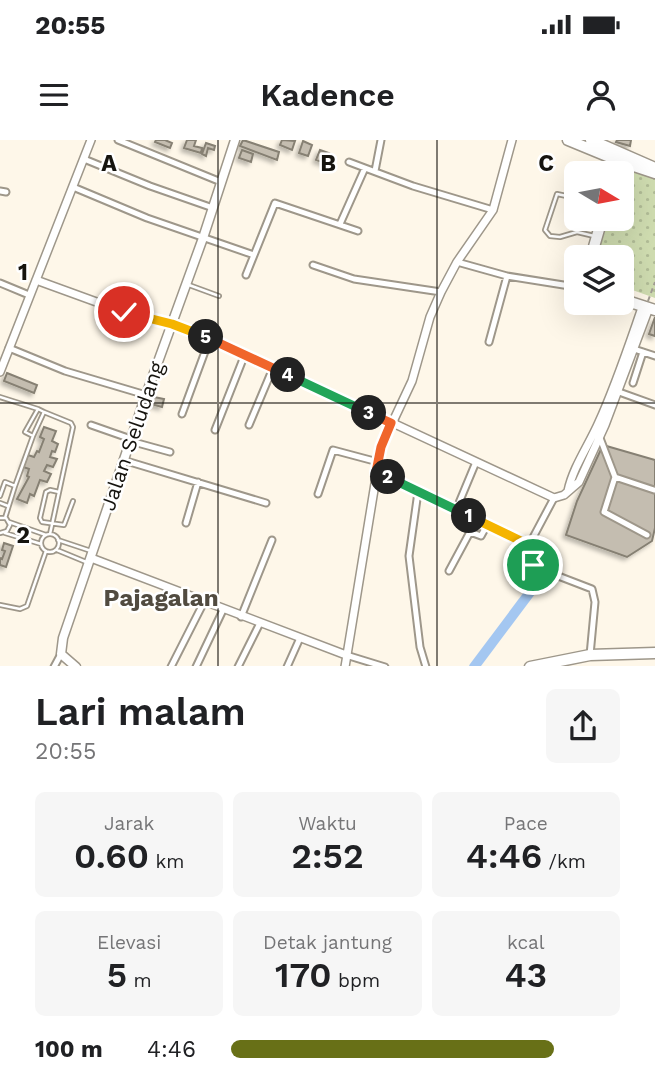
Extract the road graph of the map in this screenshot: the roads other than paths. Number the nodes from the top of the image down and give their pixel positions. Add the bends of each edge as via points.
1 (91, 140) edge
2 (118, 140) edge
3 (234, 140) edge
4 (381, 140) edge
5 (512, 140) edge
6 (568, 140) edge
7 (591, 140) edge
8 (84, 159) junction
9 (619, 161) edge
10 (349, 162) dead end
11 (634, 163) edge
12 (654, 166) edge
13 (365, 168) junction
14 (374, 171) junction
15 (221, 182) junction
16 (73, 187) junction
17 (564, 196) edge
18 (213, 208) junction
19 (493, 210) junction
20 (340, 224) junction
21 (358, 231) dead end
22 (599, 231) edge
23 (597, 237) junction
24 (203, 238) junction
25 (595, 245) edge
26 (254, 255) junction
27 (457, 262) junction
28 (313, 265) dead end
29 (246, 275) dead end
30 (507, 276) junction
31 (36, 280) junction
32 (0, 283) edge
33 (186, 284) junction
34 (564, 285) edge
35 (441, 292) junction
36 (29, 295) junction
37 (219, 296) dead end
38 (648, 308) edge
39 (172, 324) junction
40 (210, 338) junction
41 (489, 342) dead end
42 (9, 348) junction
43 (631, 348) junction
44 (643, 352) junction
45 (245, 354) junction
46 (655, 356) edge
47 (273, 368) junction
48 (0, 372) edge
49 (632, 383) dead end
50 (616, 391) junction
51 (146, 395) junction
52 (0, 397) edge
53 (655, 405) edge
54 (38, 409) junction
55 (44, 412) junction
56 (182, 414) dead end
57 (391, 423) junction
58 (91, 425) dead end
59 (249, 425) dead end
60 (215, 430) dead end
61 (33, 436) junction
62 (596, 436) junction
63 (130, 440) junction
64 (170, 452) dead end
65 (123, 460) junction
66 (377, 462) junction
67 (476, 462) junction
68 (376, 472) junction
69 (615, 477) junction
70 (198, 482) junction
71 (15, 486) junction
72 (654, 490) edge
73 (59, 492) junction
74 (418, 492) junction
75 (318, 494) dead end
76 (0, 496) edge
77 (554, 498) junction
78 (73, 500) dead end
79 (0, 503) edge
80 (266, 503) dead end
81 (8, 506) junction
82 (456, 510) junction
83 (2, 518) edge
84 (9, 522) junction
85 (52, 523) junction
86 (186, 523) dead end
87 (487, 524) junction
88 (0, 533) edge
89 (5, 533) junction
90 (48, 534) junction
91 (647, 535) dead end
92 (58, 540) junction
93 (272, 540) dead end
94 (41, 544) junction
95 (529, 545) junction
96 (55, 550) junction
97 (46, 551) junction
98 (91, 558) junction
99 (449, 571) dead end
100 (204, 602) junction
101 (0, 606) edge
102 (223, 610) junction
103 (241, 617) junction
104 (260, 623) junction
105 (300, 638) junction
106 (655, 653) edge
107 (61, 654) junction
108 (346, 655) junction
109 (590, 655) junction
110 (577, 662) edge
111 (55, 666) edge
112 (75, 666) edge
113 (172, 666) edge
114 (196, 666) edge
115 (238, 666) edge
116 (287, 666) edge
117 (345, 666) edge
118 (382, 666) edge
119 (426, 666) edge
120 (539, 666) edge

1 - 8 street
2 - 15 street
3 - 15 main road, Jalan Seludang
4 - 14 street
5 - 19 street
6 - 9 highway
7 - 12 highway
8 - 16 street
8 - 18 street
10 - 13 street
11 - 12 highway
13 - 14 street
13 - 20 street
14 - 19 street
15 - 18 main road, Jalan Seludang
16 - 24 street
16 - 31 street
17 - 23 lane via 556,194 547,233
18 - 24 main road, Jalan Seludang
19 - 27 street
20 - 21 street
20 - 26 street via 275,203
22 - 23 highway
23 - 25 highway
24 - 26 street
24 - 33 main road, Jalan Seludang
26 - 29 street
27 - 30 street
27 - 35 street
28 - 35 street via 354,279
30 - 34 street
30 - 41 street
31 - 36 street
31 - 39 street
32 - 36 street
33 - 37 lane
33 - 39 main road, Jalan Seludang
35 - 57 street via 412,381
36 - 42 street
38 - 43 street
39 - 40 street
39 - 51 main road, Jalan Seludang
40 - 45 street
40 - 56 street
42 - 48 street
42 - 51 street via 65,371
43 - 44 street
43 - 50 street
44 - 46 street
44 - 49 street
45 - 47 street
45 - 60 street
47 - 57 street
47 - 59 street
50 - 53 street
50 - 62 street
51 - 63 main road, Jalan Seludang
52 - 54 lane
54 - 55 lane
54 - 61 lane via 25,432
55 - 61 lane
55 - 73 lane via 73,427
57 - 66 street
57 - 67 street
58 - 63 street
61 - 71 lane
62 - 69 street
62 - 77 street via 579,482
63 - 64 street
63 - 65 main road, Jalan Seludang
65 - 70 street
65 - 98 main road, Jalan Seludang
66 - 68 street
66 - 75 street via 333,450
67 - 77 street
67 - 82 street
68 - 74 street
68 - 108 street
69 - 72 street
69 - 91 street via 604,512
70 - 80 street
70 - 86 street
71 - 76 lane via 5,482
71 - 81 lane
73 - 85 lane
73 - 85 lane via 48,491 40,519
74 - 82 street
74 - 119 street via 409,556
77 - 95 street
78 - 85 lane via 65,524
79 - 81 lane
81 - 83 lane
82 - 87 street
83 - 84 lane
84 - 89 lane
84 - 90 lane
85 - 90 lane
87 - 95 street
87 - 99 street via 481,536 470,532
88 - 89 lane
89 - 94 lane
90 - 92 lane
90 - 94 lane
92 - 96 lane
92 - 98 lane
93 - 103 street
94 - 97 lane
95 - 109 street via 527,556 533,565 594,591
96 - 97 lane
96 - 98 lane
97 - 101 lane via 26,606
98 - 100 street
98 - 107 main road, Jalan Seludang
100 - 102 street
100 - 113 street
102 - 103 street
102 - 114 street
103 - 104 street
104 - 105 street
104 - 115 street
105 - 108 street
105 - 116 street
106 - 109 highway
107 - 111 street
107 - 112 main road
108 - 117 street
108 - 118 street
109 - 110 highway
110 - 120 highway

